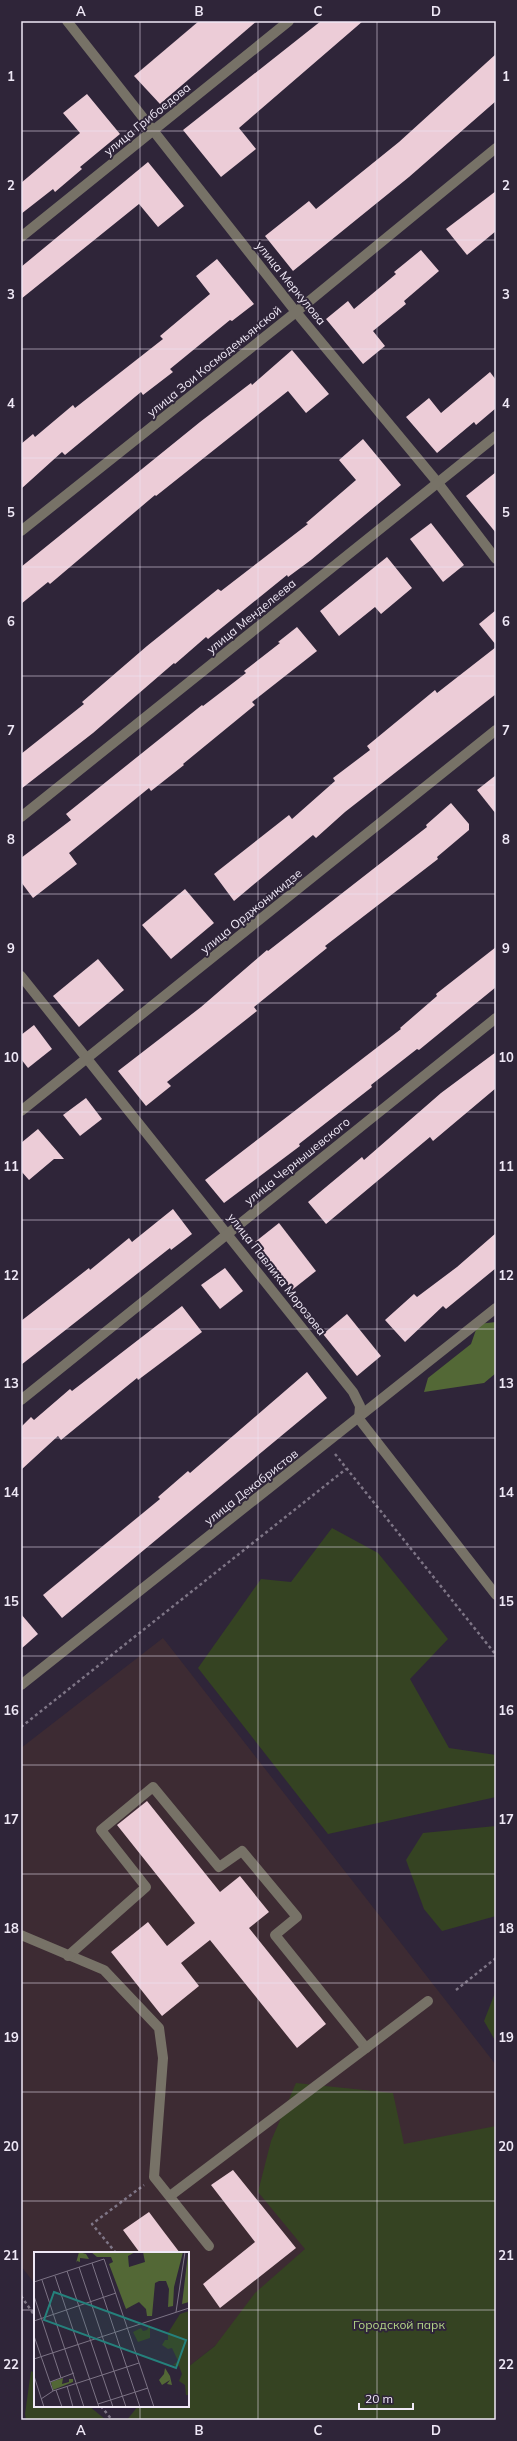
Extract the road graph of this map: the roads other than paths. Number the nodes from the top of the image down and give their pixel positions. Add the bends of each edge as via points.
1 (68, 21) edge
2 (289, 21) edge
3 (154, 130) junction
4 (496, 148) edge
5 (21, 237) edge
6 (296, 312) junction
7 (496, 436) edge
8 (438, 483) junction
9 (21, 531) edge
10 (496, 559) edge
11 (496, 730) edge
12 (21, 817) edge
13 (21, 976) edge
14 (496, 1018) edge
15 (88, 1058) junction
16 (21, 1111) edge
17 (228, 1233) junction
18 (496, 1308) edge
19 (21, 1400) edge
20 (359, 1419) junction
21 (496, 1595) edge
22 (21, 1684) edge
23 (21, 1935) edge
24 (68, 1956) junction
25 (428, 2001) dead end
26 (366, 2048) junction
27 (170, 2196) junction
28 (209, 2246) dead end

1 - 3 street, улица Меркулова
2 - 3 street, улица Грибоедова
3 - 5 street, улица Грибоедова
3 - 6 street, улица Меркулова
4 - 6 street, улица Зои Космодемьянской
6 - 8 street, улица Меркулова
6 - 9 street, улица Зои Космодемьянской
7 - 8 street, улица Менделеева
8 - 10 street, улица Меркулова
8 - 12 street, улица Менделеева
11 - 15 street, улица Орджоникидзе
13 - 15 street, улица Павлика Морозова
14 - 17 street, улица Чернышевского
15 - 16 street, улица Орджоникидзе
15 - 17 street, улица Павлика Морозова
17 - 19 street, улица Чернышевского
17 - 20 street, улица Павлика Морозова via 353,1392 360,1406
18 - 20 street, улица Декабристов
20 - 21 street
20 - 22 street, улица Декабристов
23 - 24 street
24 - 26 street via 146,1887 100,1830 153,1787 219,1867 242,1851 296,1917 275,1935
24 - 27 street via 104,1970 159,2028 164,2058 154,2177
25 - 26 street
26 - 27 street
27 - 28 street

